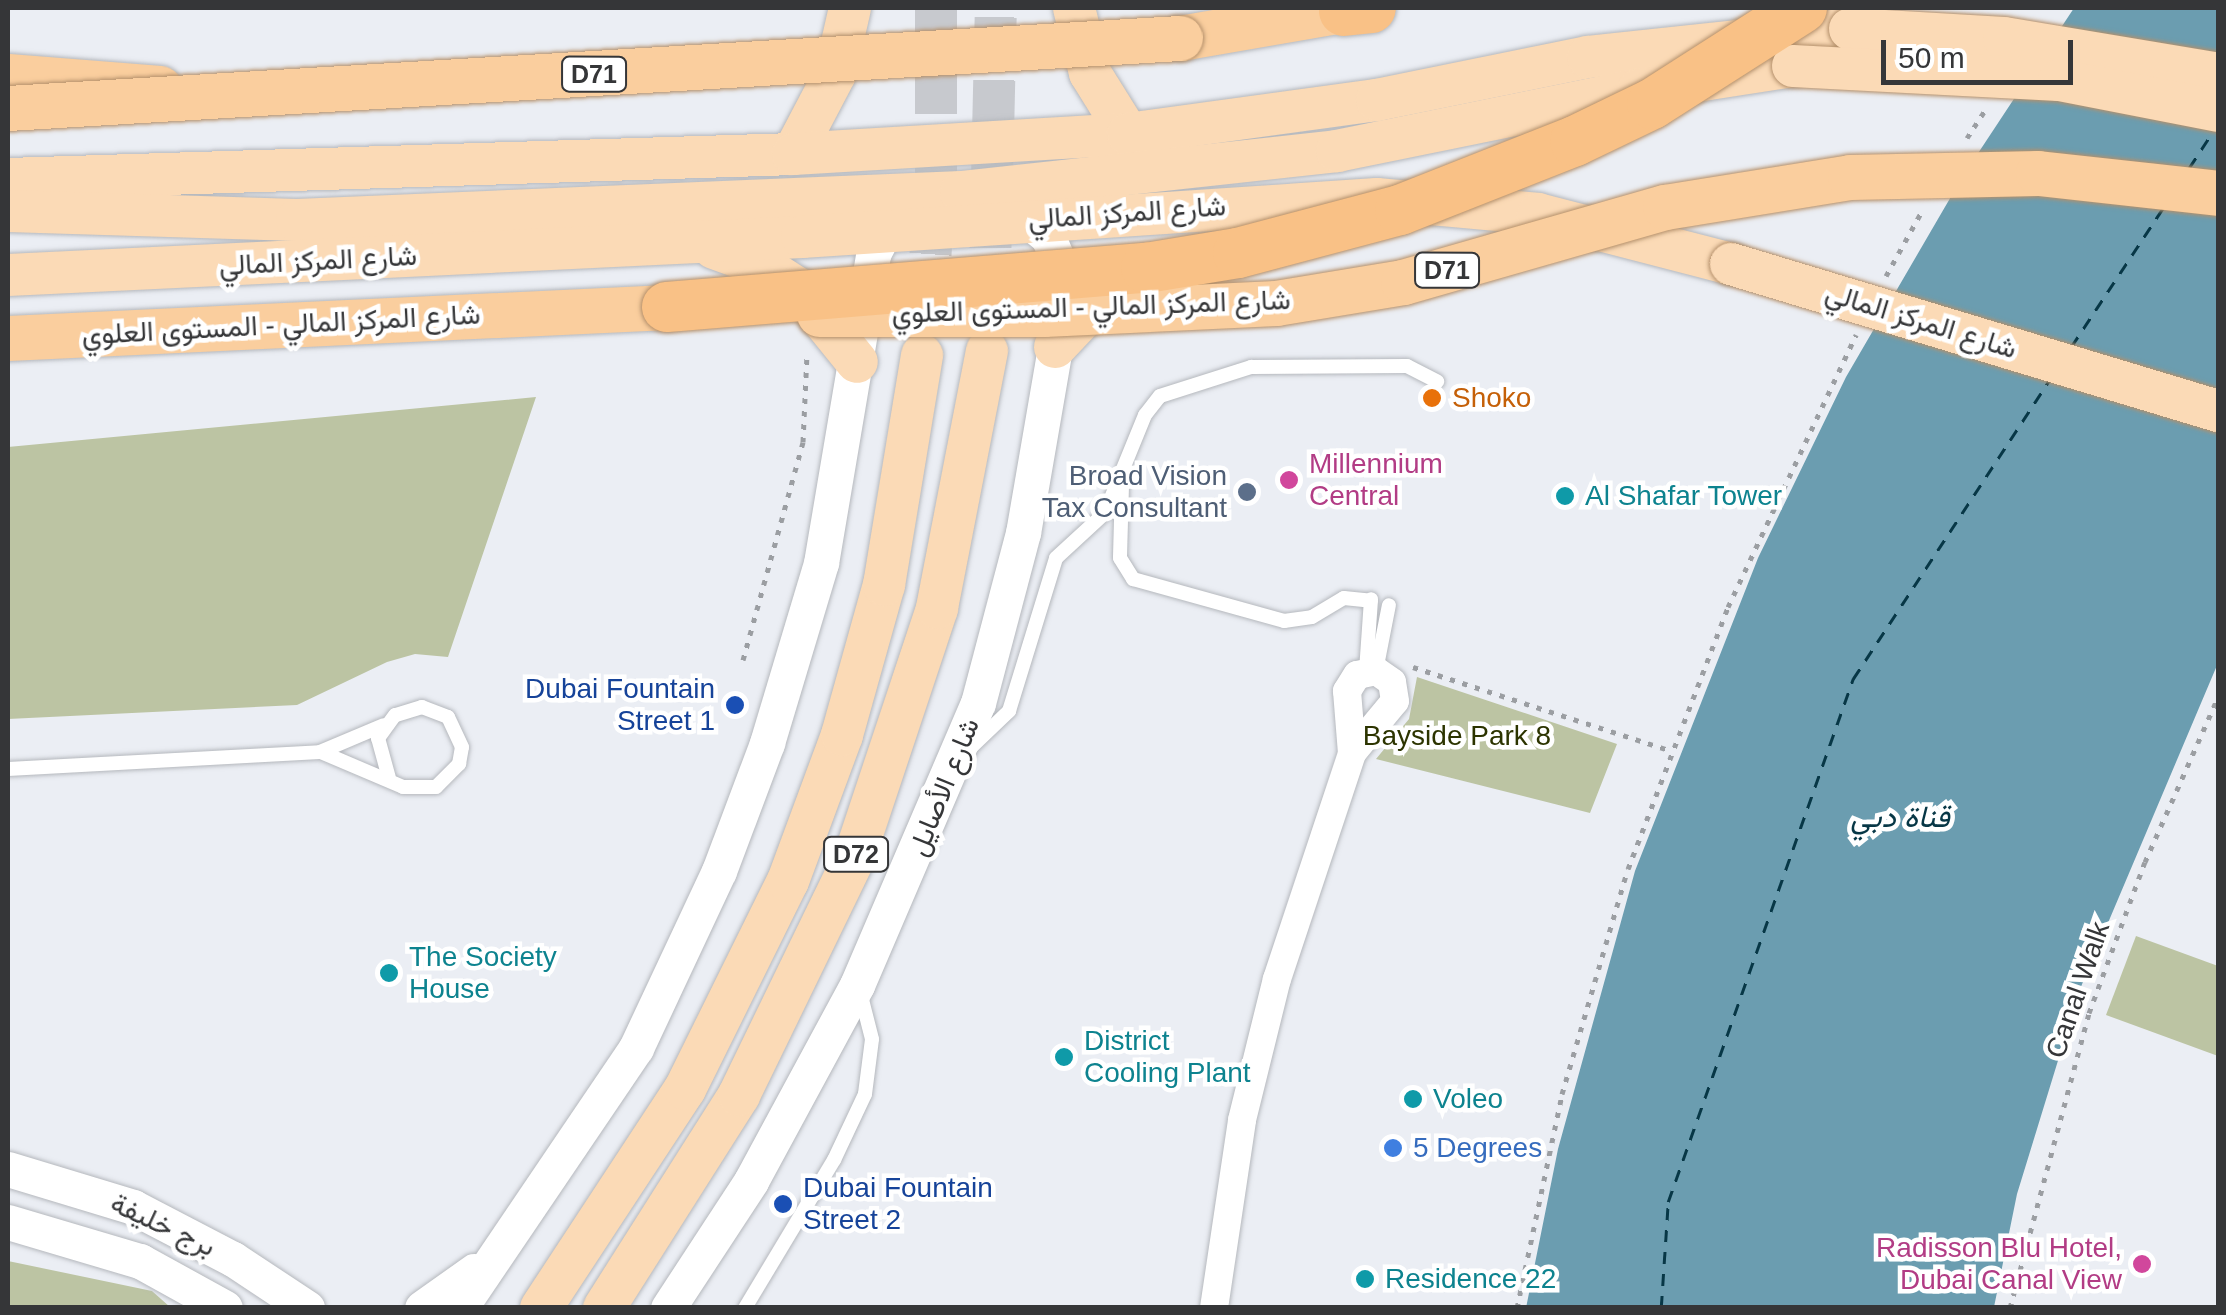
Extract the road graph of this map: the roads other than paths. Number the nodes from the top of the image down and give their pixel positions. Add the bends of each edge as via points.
1 (850, 8) edge
2 (1074, 8) edge
3 (1802, 8) edge
4 (1356, 9) edge
5 (2218, 74) edge
6 (8, 76) edge
7 (201, 96) junction
8 (8, 108) edge
9 (2218, 110) edge
10 (1128, 134) junction
11 (793, 154) junction
12 (8, 178) edge
13 (961, 192) junction
14 (2218, 192) edge
15 (1074, 198) junction
16 (1270, 203) junction
17 (8, 211) edge
18 (1032, 220) junction
19 (884, 232) junction
20 (699, 243) junction
21 (8, 275) edge
22 (667, 307) junction
23 (8, 338) edge
24 (1055, 347) junction
25 (987, 352) tunnel mouth
26 (922, 356) tunnel mouth
27 (858, 362) junction
28 (1437, 381) dead end
29 (2218, 410) edge
30 (1123, 474) junction
31 (1389, 605) dead end
32 (1382, 669) junction
33 (384, 725) junction
34 (320, 752) junction
35 (1352, 753) junction
36 (958, 758) junction
37 (8, 770) edge
38 (389, 778) junction
39 (857, 986) junction
40 (14, 1172) edge
41 (604, 1219) junction
42 (8, 1222) edge
43 (506, 1244) junction
44 (550, 1294) edge
45 (226, 1308) edge
46 (306, 1308) edge
47 (422, 1308) edge
48 (460, 1308) edge
49 (513, 1308) edge
50 (604, 1308) edge
51 (668, 1308) edge
52 (745, 1308) edge
53 (1214, 1308) edge

1 - 11 main road via 835,74
2 - 10 main road via 1090,74
3 - 22 highway, bridge via 1652,104 1574,142 1400,210 1256,249 1146,268
4 - 7 highway, D71, bridge via 1180,38
5 - 10 main road, bridge via 2004,38 1850,29 1588,57 1377,100
6 - 7 highway, bridge
7 - 8 highway, D71, bridge
9 - 15 main road, bridge via 1993,74 1793,66
10 - 11 main road
11 - 12 main road
13 - 15 main road
13 - 17 main road via 297,220
13 - 18 street
13 - 19 street via 912,211
14 - 22 highway, شارع المركز المالي - المستوى العلوي / D71, bridge via 2038,173 1850,177 1665,207 1422,277 1276,303 950,315
15 - 16 main road, شارع المركز المالي
15 - 18 main road, شارع المركز المالي
16 - 24 main road via 1130,272
16 - 29 main road, شارع المركز المالي, bridge via 1378,199 1485,206 1732,264
18 - 19 main road, شارع المركز المالي
18 - 24 street, شارع الأصايل via 1056,258
19 - 20 main road, شارع المركز المالي
19 - 27 street via 870,266
20 - 21 main road, شارع المركز المالي
20 - 27 main road via 761,265 797,288
22 - 23 highway, شارع المركز المالي - المستوى العلوي / D71
24 - 36 street, شارع الأصايل via 1010,590
25 - 50 main road, شارع الأصايل / D72 via 937,608 854,858 739,1095
26 - 41 main road, D72 via 884,586 816,808 712,1038
27 - 43 street via 843,463 808,613 719,870 636,1048
28 - 30 lane via 1412,366 1263,367 1184,386 1152,403
30 - 32 lane via 1120,558 1133,580 1284,620 1312,618 1344,598 1371,600
30 - 36 lane via 1106,513 1056,558 1009,712 988,739
31 - 32 lane
32 - 35 street via 1347,692
32 - 35 street via 1395,702
33 - 34 lane
33 - 38 lane via 377,752
33 - 38 lane via 408,708 436,710 458,731 462,748 450,778 436,787 420,791
34 - 37 lane
34 - 38 lane
35 - 53 street via 1258,1050
36 - 39 street, شارع الأصايل
39 - 51 street, شارع الأصايل via 750,1180
39 - 52 lane via 872,1039 865,1094 834,1160
40 - 46 street, برج خليفة via 184,1231
41 - 44 main road, D72
41 - 49 main road
42 - 45 street via 140,1261
43 - 47 street
43 - 48 street

